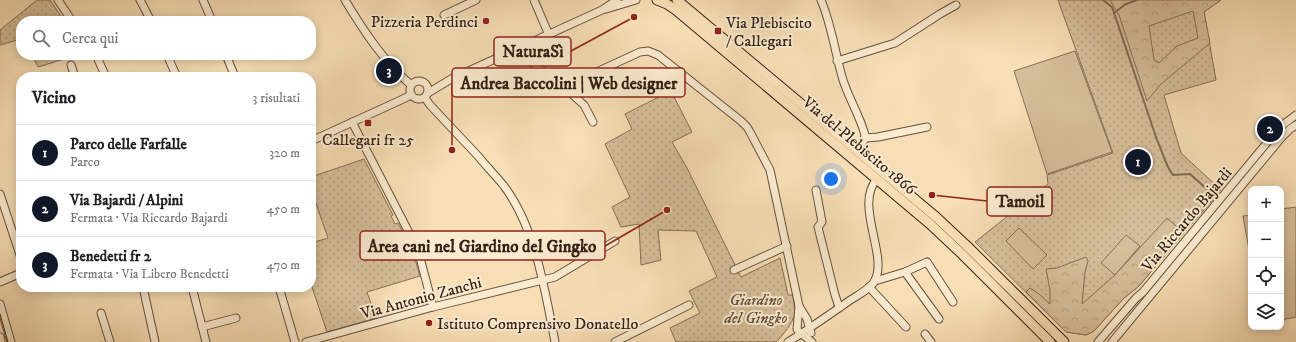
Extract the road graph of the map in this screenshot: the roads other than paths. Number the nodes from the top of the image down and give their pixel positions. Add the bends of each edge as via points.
1 (58, 0) edge
2 (140, 0) edge
3 (203, 0) edge
4 (345, 0) edge
5 (476, 0) edge
6 (534, 0) edge
7 (617, 0) edge
8 (636, 0) edge
9 (657, 0) edge
10 (678, 0) edge
11 (685, 0) edge
12 (821, 0) edge
13 (956, 5) dead end
14 (602, 10) junction
15 (690, 11) junction
16 (444, 15) dead end
17 (69, 16) edge
18 (148, 16) edge
19 (210, 16) edge
20 (549, 35) junction
21 (522, 47) junction
22 (98, 60) edge
23 (169, 60) edge
24 (228, 60) edge
25 (838, 61) junction
26 (71, 65) dead end
27 (73, 72) edge
28 (104, 72) edge
29 (175, 72) edge
30 (233, 72) edge
31 (451, 79) junction
32 (427, 84) junction
33 (411, 85) junction
34 (564, 87) junction
35 (411, 94) junction
36 (426, 96) junction
37 (1296, 115) edge
38 (352, 122) junction
39 (593, 122) dead end
40 (1296, 125) edge
41 (927, 127) dead end
42 (866, 138) junction
43 (316, 139) edge
44 (856, 150) junction
45 (877, 178) junction
46 (816, 190) dead end
47 (0, 194) edge
48 (615, 241) dead end
49 (16, 243) edge
50 (787, 246) junction
51 (734, 270) dead end
52 (905, 272) junction
53 (16, 275) edge
54 (543, 280) junction
55 (875, 281) junction
56 (0, 282) edge
57 (869, 287) junction
58 (144, 292) edge
59 (194, 292) edge
60 (281, 292) edge
61 (953, 302) dead end
62 (0, 304) edge
63 (689, 305) dead end
64 (799, 306) junction
65 (840, 307) junction
66 (433, 308) junction
67 (101, 313) dead end
68 (236, 318) dead end
69 (939, 319) dead end
70 (202, 327) junction
71 (906, 327) dead end
72 (925, 334) dead end
73 (807, 336) edge
74 (0, 337) edge
75 (1, 342) edge
76 (11, 342) edge
77 (110, 342) edge
78 (156, 342) edge
79 (206, 342) edge
80 (296, 342) edge
81 (306, 342) edge
82 (555, 342) edge
83 (615, 342) edge
84 (788, 342) edge
85 (931, 342) edge
86 (1050, 342) edge
87 (1064, 342) edge
88 (1098, 342) edge
89 (1112, 342) edge

1 - 17 street
2 - 18 street
3 - 19 street
4 - 33 street via 380,52
5 - 16 street
6 - 20 street
7 - 14 street
8 - 14 street
9 - 45 main road, Via del Plebiscito 1866 via 676,10
10 - 15 main road, Via del Plebiscito 1866
11 - 15 street
12 - 25 street
13 - 25 street via 895,43
14 - 20 street
15 - 44 main road, Via del Plebiscito 1866
20 - 21 street
21 - 31 street
21 - 34 street via 530,62
22 - 28 street
23 - 29 street
24 - 30 street
25 - 42 street
26 - 27 street
31 - 32 street
31 - 36 street
32 - 33 street via 416,81
32 - 36 street
33 - 35 street
34 - 39 street via 584,105
34 - 50 street via 640,52 658,54 747,127 770,170
35 - 36 street via 417,99
35 - 38 street
36 - 54 street via 430,105 494,174 511,198 524,222
37 - 88 street, Via Riccardo Bajardi via 1275,133 1143,292
38 - 43 street
38 - 66 street via 418,250
40 - 89 street, Via Riccardo Bajardi via 1282,137
41 - 42 street
42 - 44 street
44 - 87 main road, Via del Plebiscito 1866 via 951,231
45 - 55 street via 869,200 879,265
45 - 86 main road, Via del Plebiscito 1866 via 962,254
46 - 65 street via 822,222 818,227
47 - 49 street
48 - 54 street, Via Antonio Zanchi via 555,277
50 - 51 street
50 - 64 street
52 - 55 street
52 - 61 street via 927,262
52 - 69 street
53 - 56 street
54 - 66 street, Via Antonio Zanchi
54 - 82 street
55 - 57 street
57 - 65 street
57 - 71 street
58 - 78 street
59 - 70 street
60 - 80 street
62 - 76 street
63 - 83 street
64 - 73 street via 807,320
64 - 73 street via 798,332
65 - 73 street
66 - 81 street, Via Antonio Zanchi
67 - 77 street
68 - 70 street
70 - 79 street
72 - 85 street
73 - 84 street
74 - 75 street

